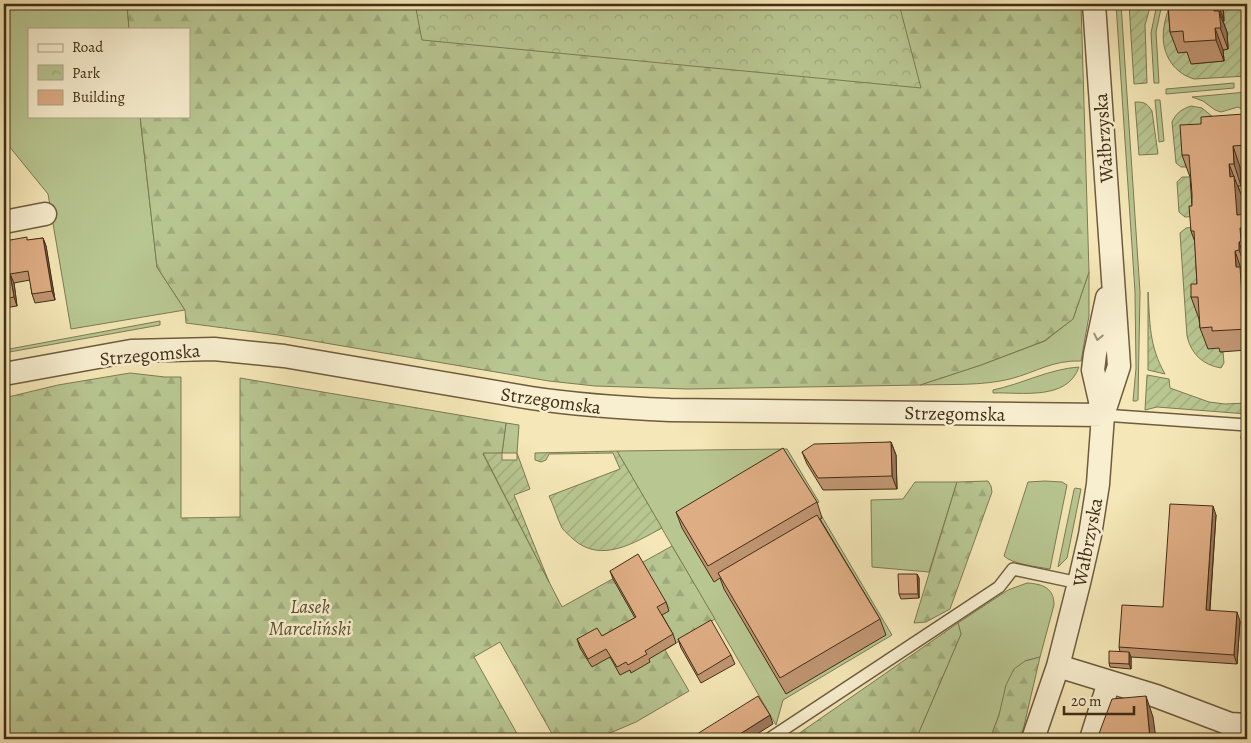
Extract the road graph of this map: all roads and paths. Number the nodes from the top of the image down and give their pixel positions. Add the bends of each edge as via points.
1 (1094, 4) edge
2 (45, 214) dead end
3 (4, 222) edge
4 (4, 374) edge
5 (1103, 415) junction
6 (1247, 425) edge
7 (1079, 583) junction
8 (1058, 666) junction
9 (1109, 682) junction
10 (1247, 726) edge
11 (769, 739) edge
12 (1033, 739) edge
13 (1091, 739) edge

1 - 5 street, Wałbrzyska via 1119,366
2 - 3 street
4 - 5 street, Strzegomska via 131,351 214,349 284,356 531,398 619,408
5 - 6 lane
5 - 7 street, Wałbrzyska via 1097,491
7 - 8 street, Wałbrzyska
7 - 11 lane via 1012,569 999,587
8 - 9 street
8 - 12 street, Wałbrzyska
9 - 10 street via 1230,724
9 - 13 street

